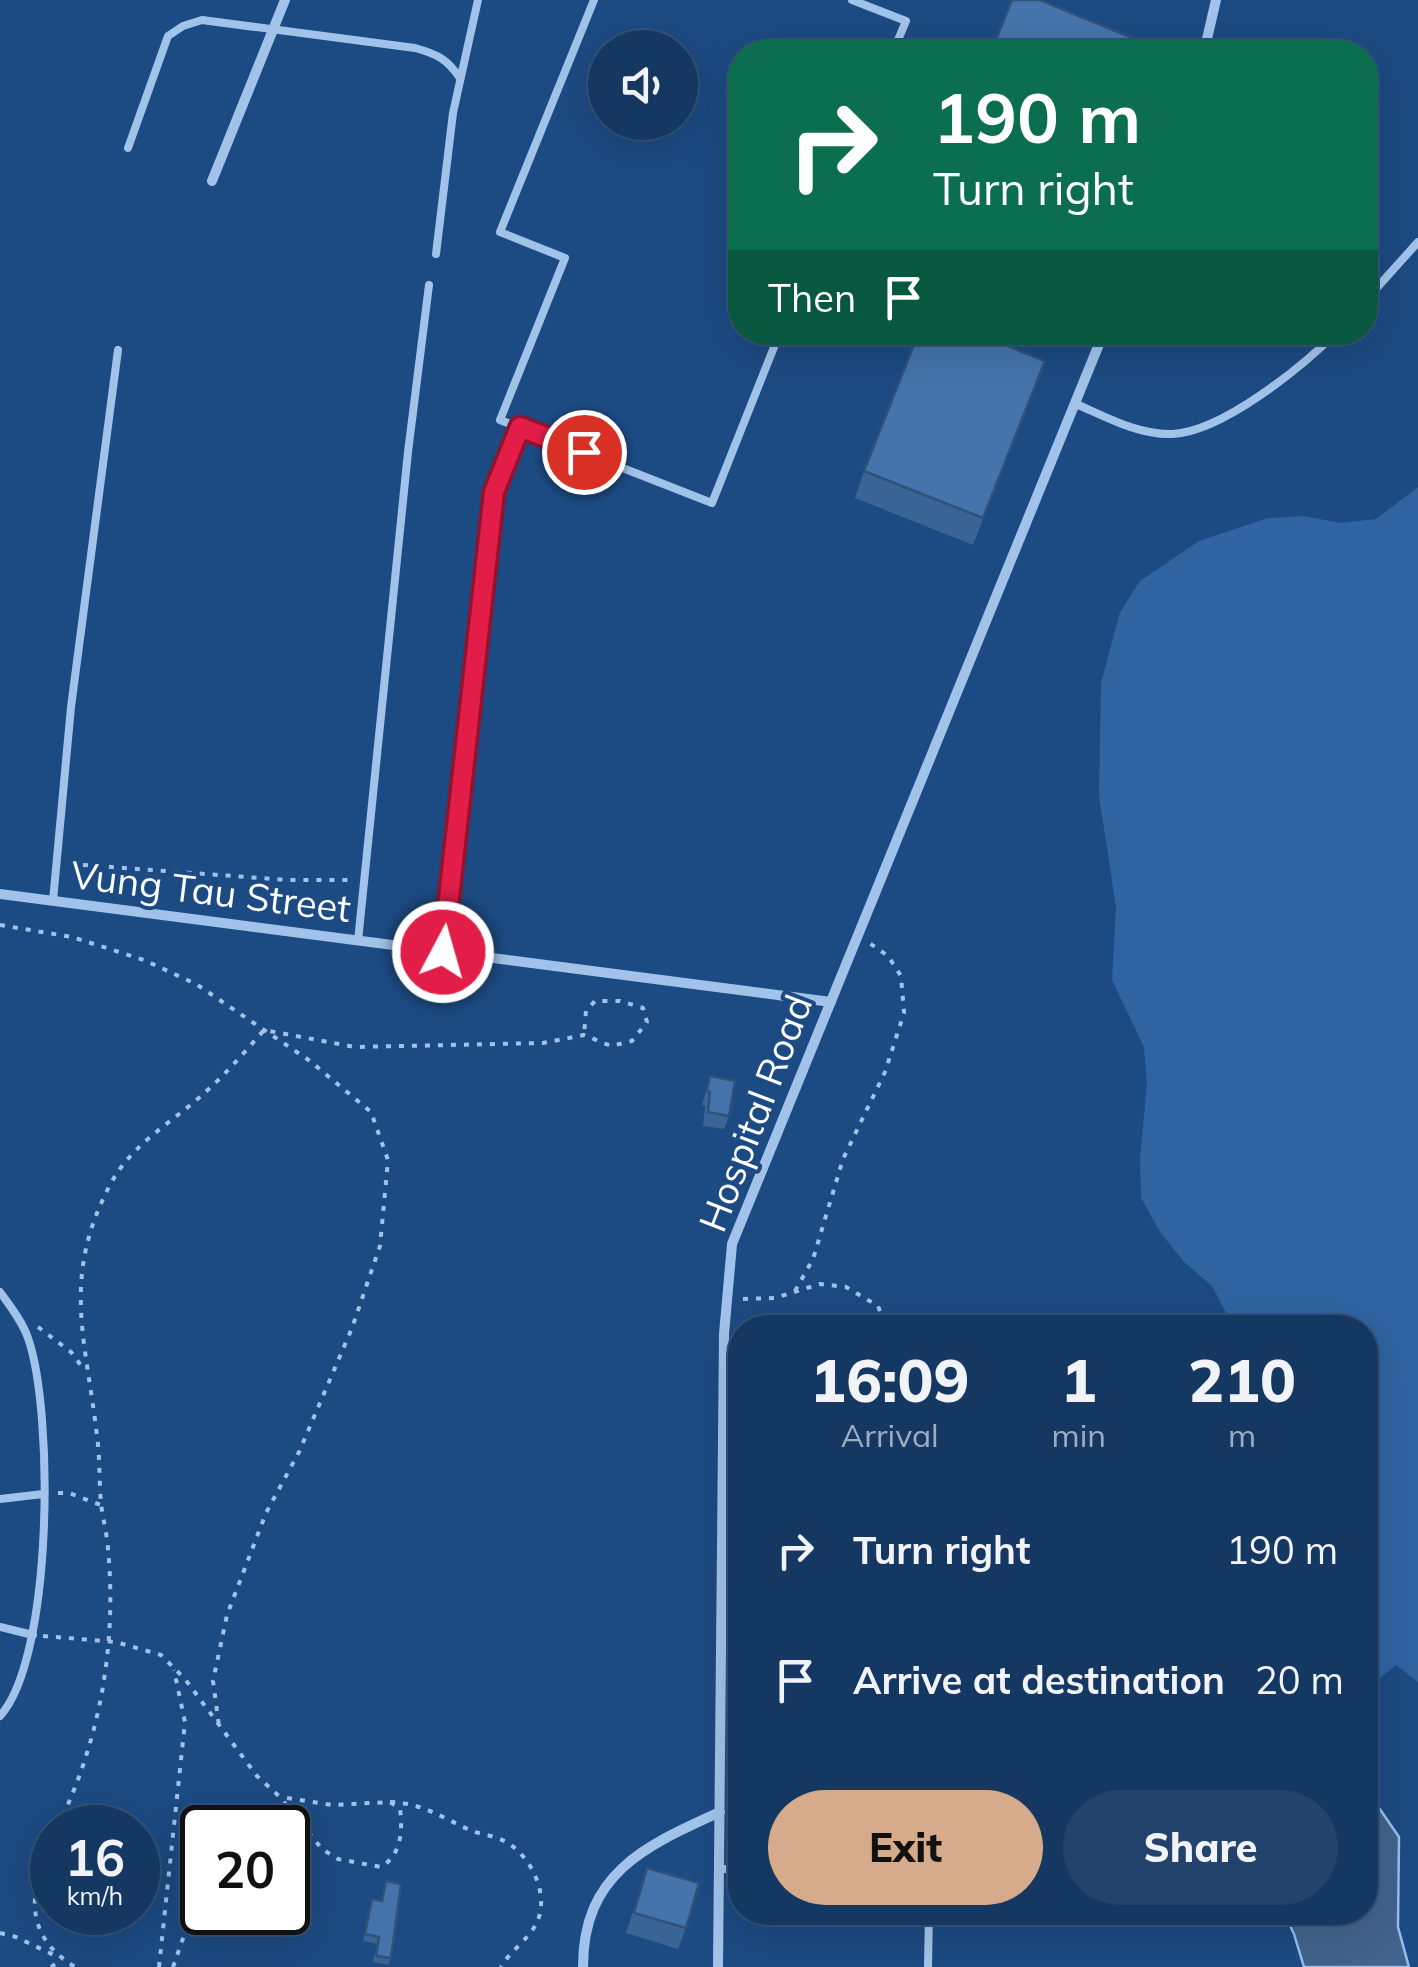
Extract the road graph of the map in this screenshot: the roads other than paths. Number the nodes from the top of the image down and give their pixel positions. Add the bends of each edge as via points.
1 (285, 0) edge
2 (478, 0) edge
3 (594, 0) edge
4 (852, 0) edge
5 (1213, 1) edge
6 (274, 28) junction
7 (898, 40) edge
8 (1206, 40) edge
9 (460, 78) junction
10 (128, 148) dead end
11 (212, 181) dead end
12 (1418, 242) edge
13 (436, 254) dead end
14 (430, 284) dead end
15 (1378, 287) edge
16 (775, 345) edge
17 (1099, 345) edge
18 (1323, 345) edge
19 (118, 350) dead end
20 (1076, 404) junction
21 (520, 427) junction
22 (0, 894) edge
23 (53, 901) junction
24 (358, 941) junction
25 (443, 952) junction
26 (831, 1002) junction
27 (0, 1292) edge
28 (43, 1494) junction
29 (0, 1499) edge
30 (0, 1628) edge
31 (33, 1635) junction
32 (0, 1716) edge
33 (720, 1812) junction
34 (720, 1869) junction
35 (728, 1869) edge
36 (929, 1925) edge
37 (584, 1967) edge
38 (718, 1967) edge
39 (928, 1967) edge

1 - 6 street
2 - 9 lane
3 - 21 lane via 500,232 565,258 500,420
4 - 7 lane via 906,21
5 - 8 street
6 - 9 lane via 437,54
6 - 10 lane via 202,20 168,36
6 - 11 street
9 - 13 lane
12 - 15 lane
14 - 24 lane
16 - 21 lane via 712,502
17 - 20 street, Hospital Road
18 - 20 lane via 1286,378 1212,423 1174,434 1130,428
19 - 23 lane
20 - 26 street, Hospital Road
21 - 25 lane via 494,492
22 - 23 street, Vung Tau Street
23 - 24 street, Vung Tau Street
24 - 25 street, Vung Tau Street
25 - 26 street, Vung Tau Street
26 - 33 street, Hospital Road via 732,1244
27 - 28 lane via 28,1338 34,1366
28 - 29 lane
28 - 31 lane via 42,1582
30 - 31 lane
31 - 32 lane via 17,1692
33 - 34 street, Hospital Road
33 - 37 street via 649,1845 614,1874 588,1922
34 - 35 lane
34 - 38 street, Hospital Road
36 - 39 lane

